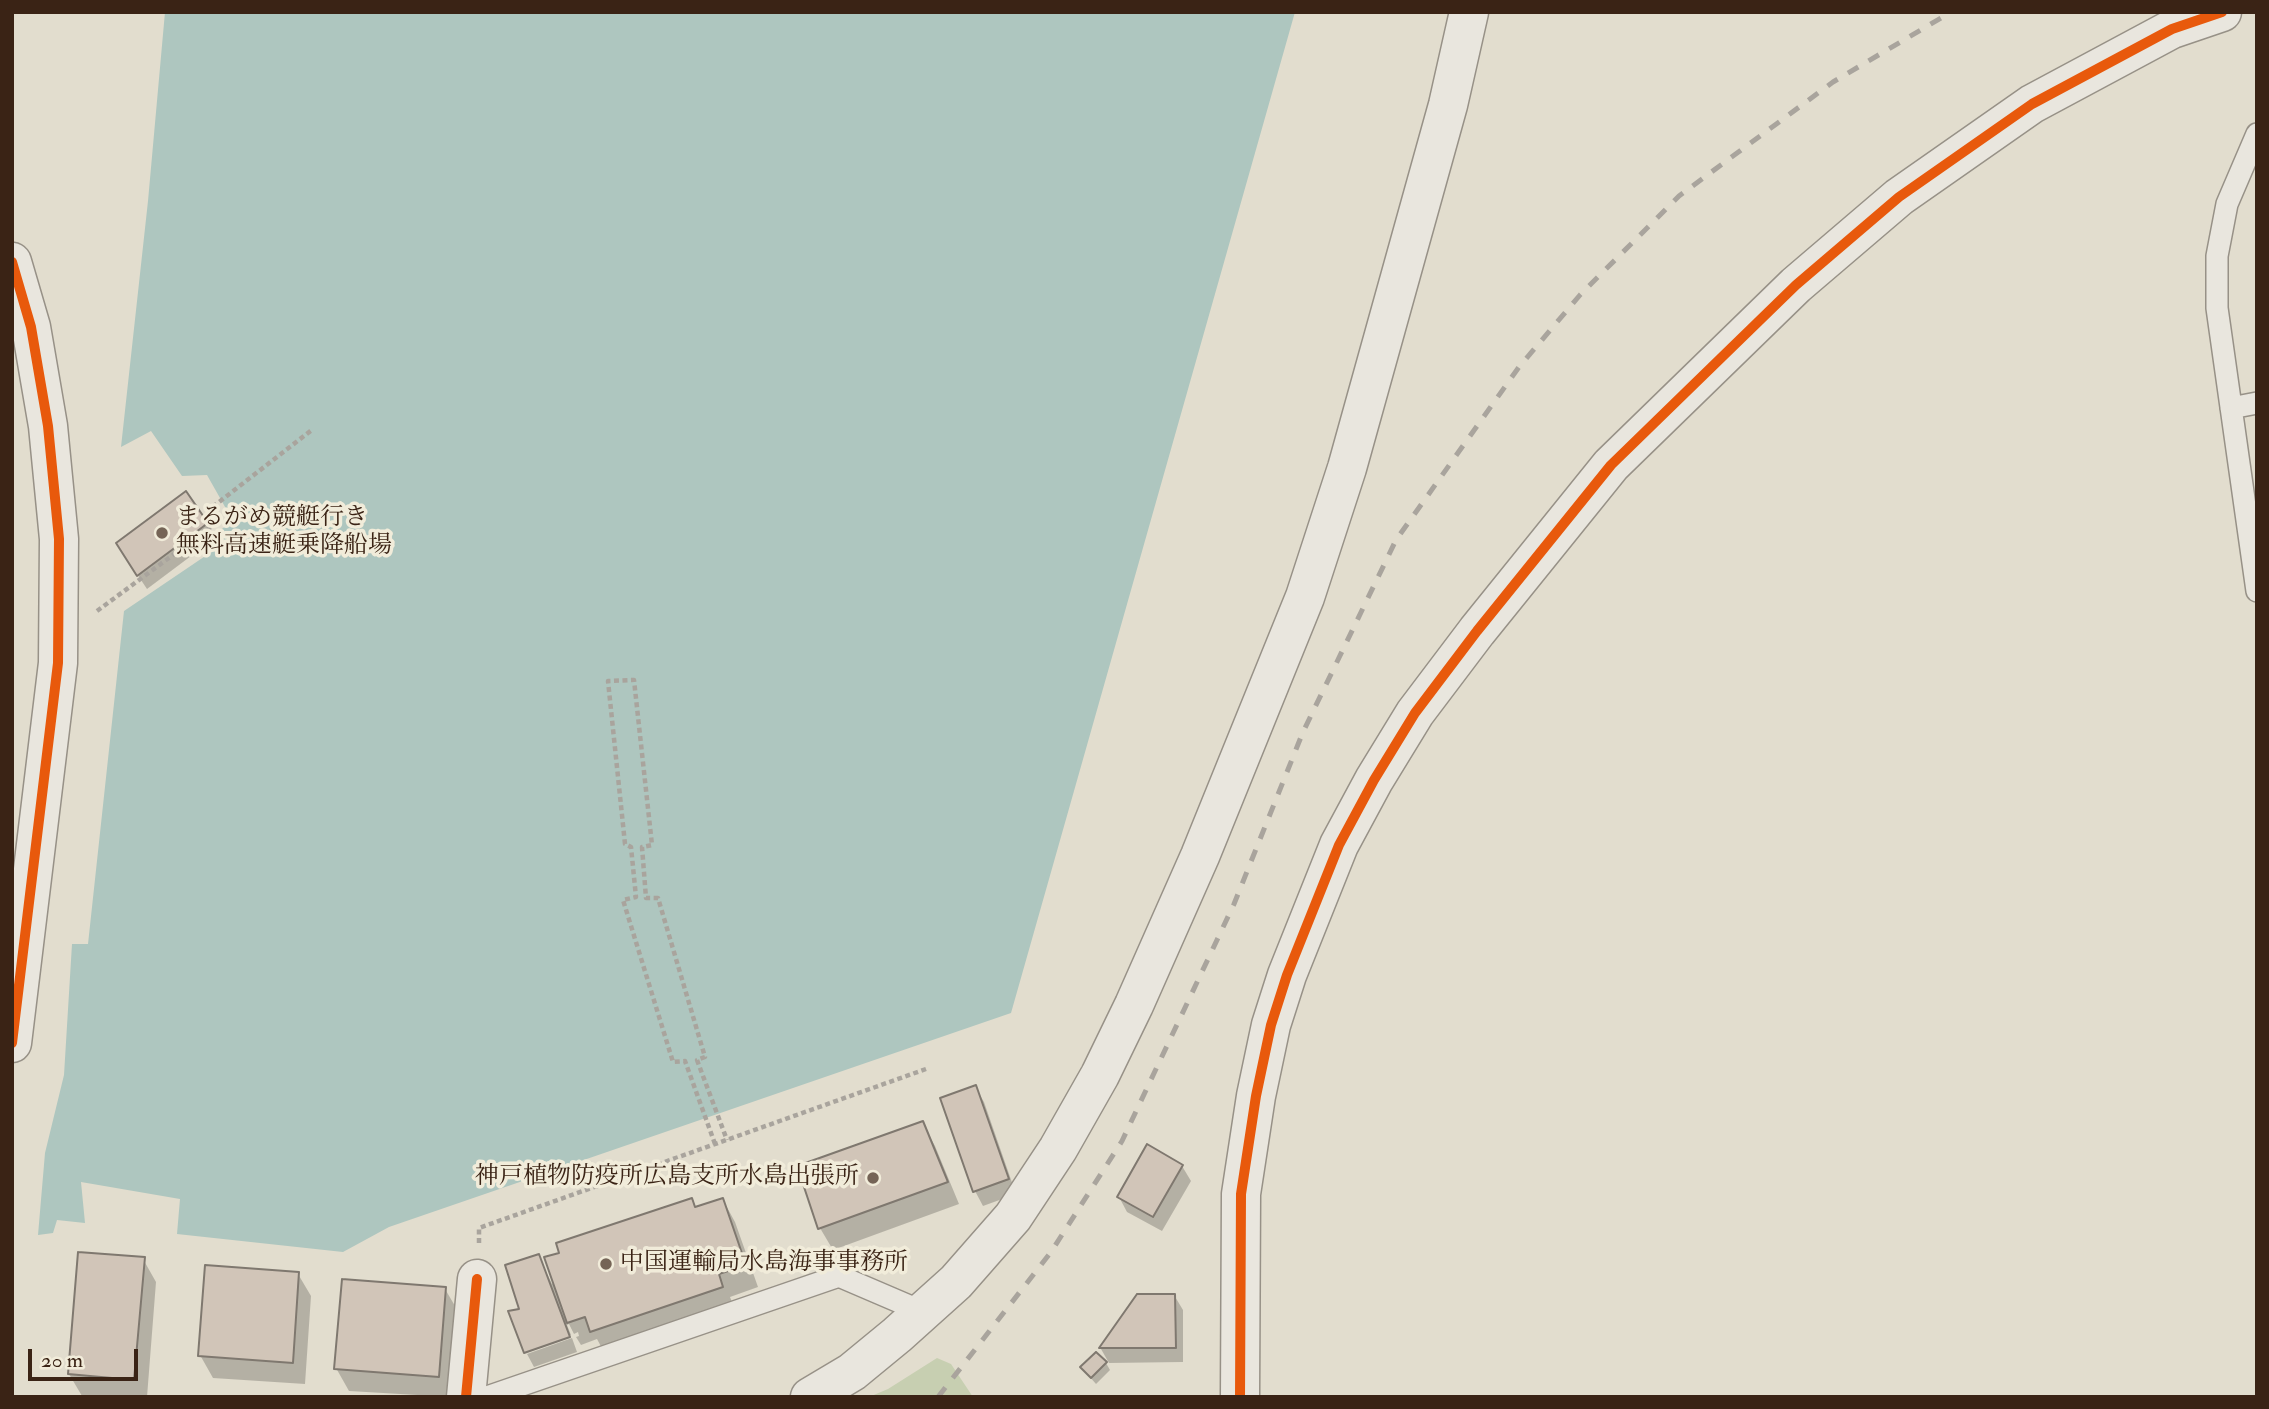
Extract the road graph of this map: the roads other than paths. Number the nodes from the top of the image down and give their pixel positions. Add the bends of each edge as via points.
1 (1469, 12) edge
2 (2222, 12) edge
3 (2257, 134) edge
4 (12, 262) edge
5 (2257, 403) edge
6 (2231, 408) junction
7 (2249, 474) edge
8 (2257, 591) edge
9 (12, 1044) edge
10 (477, 1279) dead end
11 (923, 1312) junction
12 (466, 1397) edge
13 (487, 1397) edge
14 (810, 1397) edge
15 (1240, 1397) edge

1 - 11 street via 1448,105 1347,468 1305,597 1200,856 1100,1075 1058,1149 1013,1217
2 - 15 street via 2172,29 2032,104 1899,197 1796,285 1611,465 1415,713 1339,845 1271,1025 1241,1194
3 - 6 lane via 2227,204 2217,256 2217,308
4 - 9 street via 31,327 48,426 59,553 58,663
5 - 6 lane
6 - 7 lane
7 - 8 lane
10 - 12 street
11 - 13 lane via 839,1276
11 - 14 street via 852,1372

